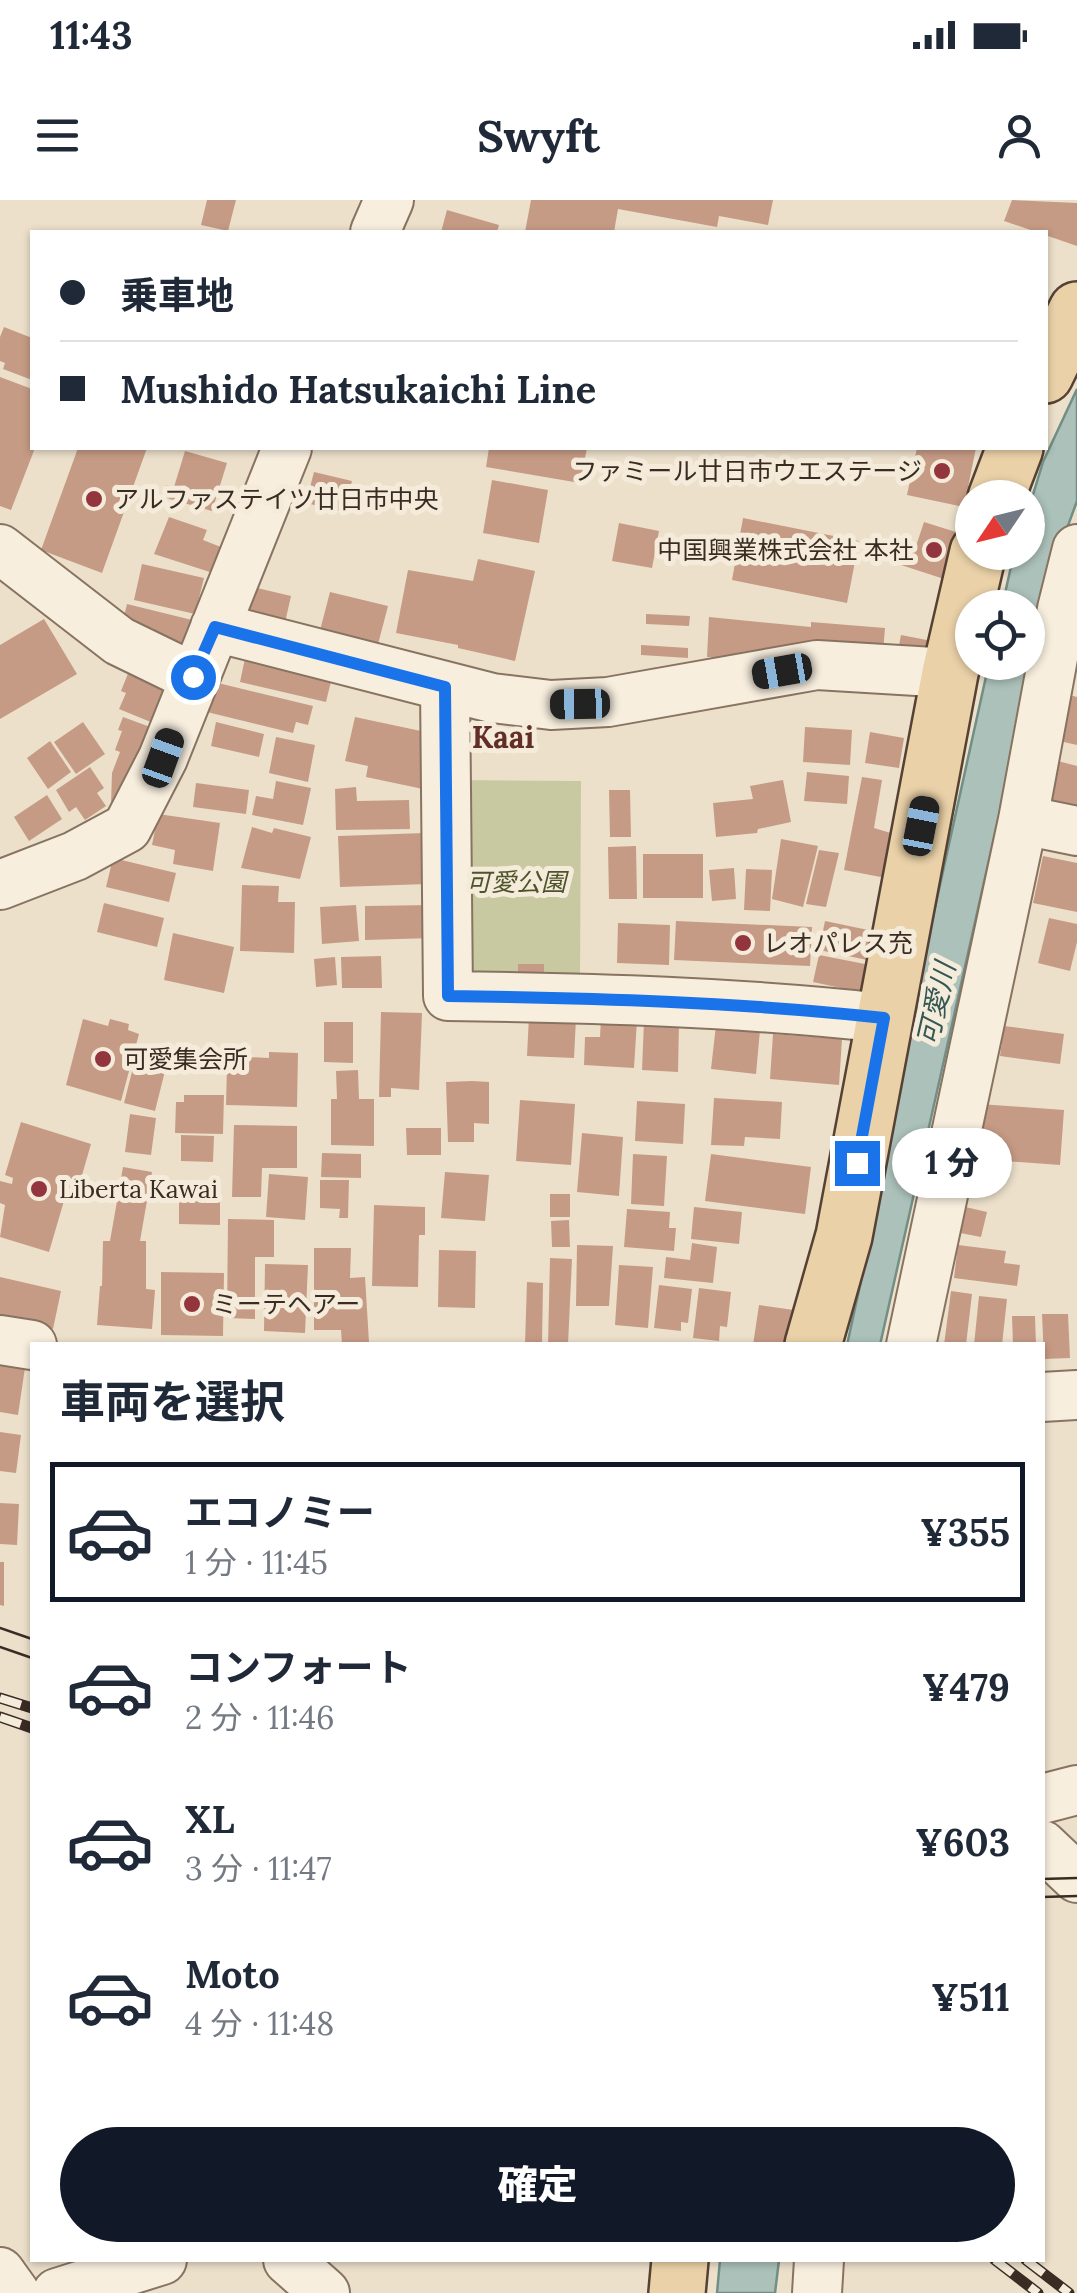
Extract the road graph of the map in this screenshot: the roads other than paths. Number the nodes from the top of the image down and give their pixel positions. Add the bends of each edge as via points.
1 (389, 200) edge
2 (376, 230) edge
3 (1077, 310) edge
4 (1048, 369) edge
5 (286, 450) edge
6 (1014, 450) edge
7 (1003, 480) edge
8 (0, 550) edge
9 (1077, 550) edge
10 (974, 570) edge
11 (215, 627) junction
12 (950, 673) junction
13 (193, 677) junction
14 (445, 687) junction
15 (1023, 820) junction
16 (1077, 831) edge
17 (0, 885) edge
18 (884, 1018) junction
19 (0, 1340) edge
20 (814, 1342) edge
21 (913, 1342) edge
22 (30, 1345) edge
23 (1077, 1395) edge
24 (1045, 1397) edge
25 (1077, 1790) edge
26 (1045, 1798) edge
27 (1045, 1848) edge
28 (1077, 1878) edge
29 (156, 2262) edge
30 (290, 2262) edge
31 (680, 2262) edge
32 (818, 2262) edge
33 (0, 2272) edge
34 (15, 2293) edge
35 (56, 2293) edge
36 (325, 2293) edge
37 (677, 2293) edge
38 (816, 2293) edge

1 - 2 street
3 - 4 main road
5 - 11 street
6 - 7 main road
8 - 13 street via 119,641
9 - 15 street
10 - 12 main road
11 - 13 street
11 - 14 street
12 - 14 street via 816,665 551,705
12 - 18 main road
13 - 17 street via 127,828
14 - 18 street via 448,996 664,1000
15 - 16 street
15 - 21 street
18 - 20 main road via 844,1236
19 - 22 street
23 - 24 street
25 - 26 street
27 - 28 street
29 - 35 street
30 - 36 street
31 - 37 main road
32 - 38 street
33 - 34 street

